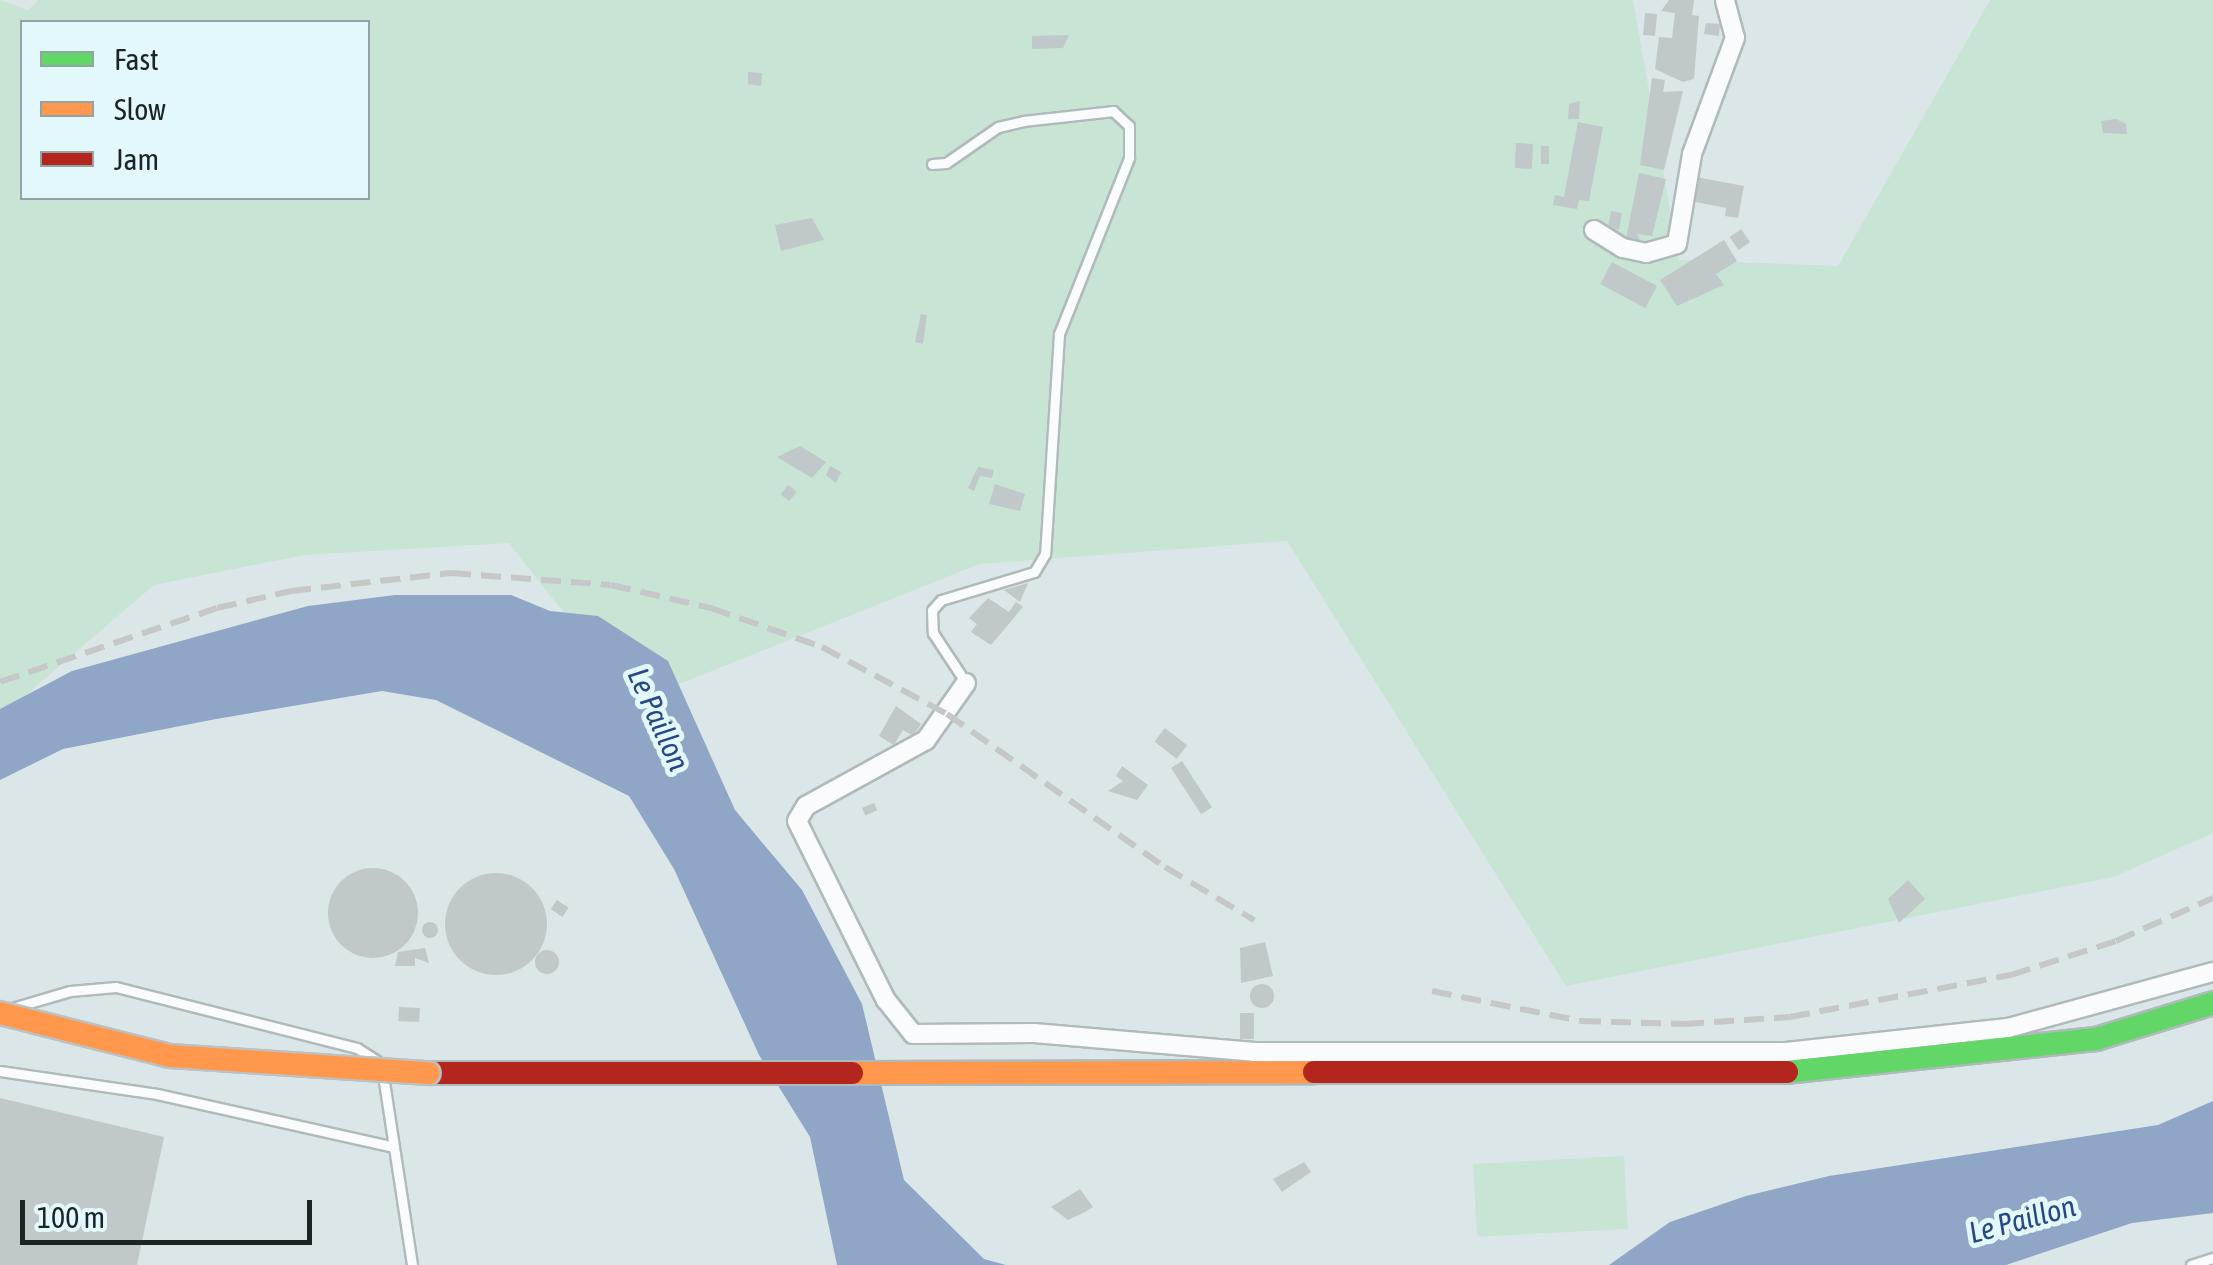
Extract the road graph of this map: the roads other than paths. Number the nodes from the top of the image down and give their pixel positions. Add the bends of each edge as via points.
1 (1725, 0) edge
2 (932, 164) dead end
3 (1594, 230) dead end
4 (966, 683) joint
5 (2213, 972) edge
6 (2213, 1002) edge
7 (0, 1013) edge
8 (2213, 1017) edge
9 (0, 1025) edge
10 (0, 1071) edge
11 (428, 1078) junction
12 (955, 1079) junction
13 (394, 1147) junction
14 (2213, 1258) edge
15 (412, 1265) edge
16 (2191, 1265) edge

1 - 3 street via 1735,38 1692,154 1677,244 1646,253 1622,248
2 - 4 lane via 946,163 998,127 1023,121 1112,111 1129,126 1129,158 1059,334 1045,554 1034,572 941,600 932,610 933,633
4 - 5 street via 926,740 806,806 797,822 886,1000 913,1034 1034,1033 1254,1052 1786,1052 2008,1028
6 - 12 main road via 2096,1039 1826,1072
7 - 11 main road, bridge via 170,1056
7 - 13 lane via 70,991 116,987 356,1048 380,1064
8 - 12 main road via 2094,1054 2020,1068 1827,1086
9 - 11 main road via 162,1066 257,1077
10 - 13 lane via 157,1094
11 - 12 main road
13 - 15 lane
14 - 16 lane

